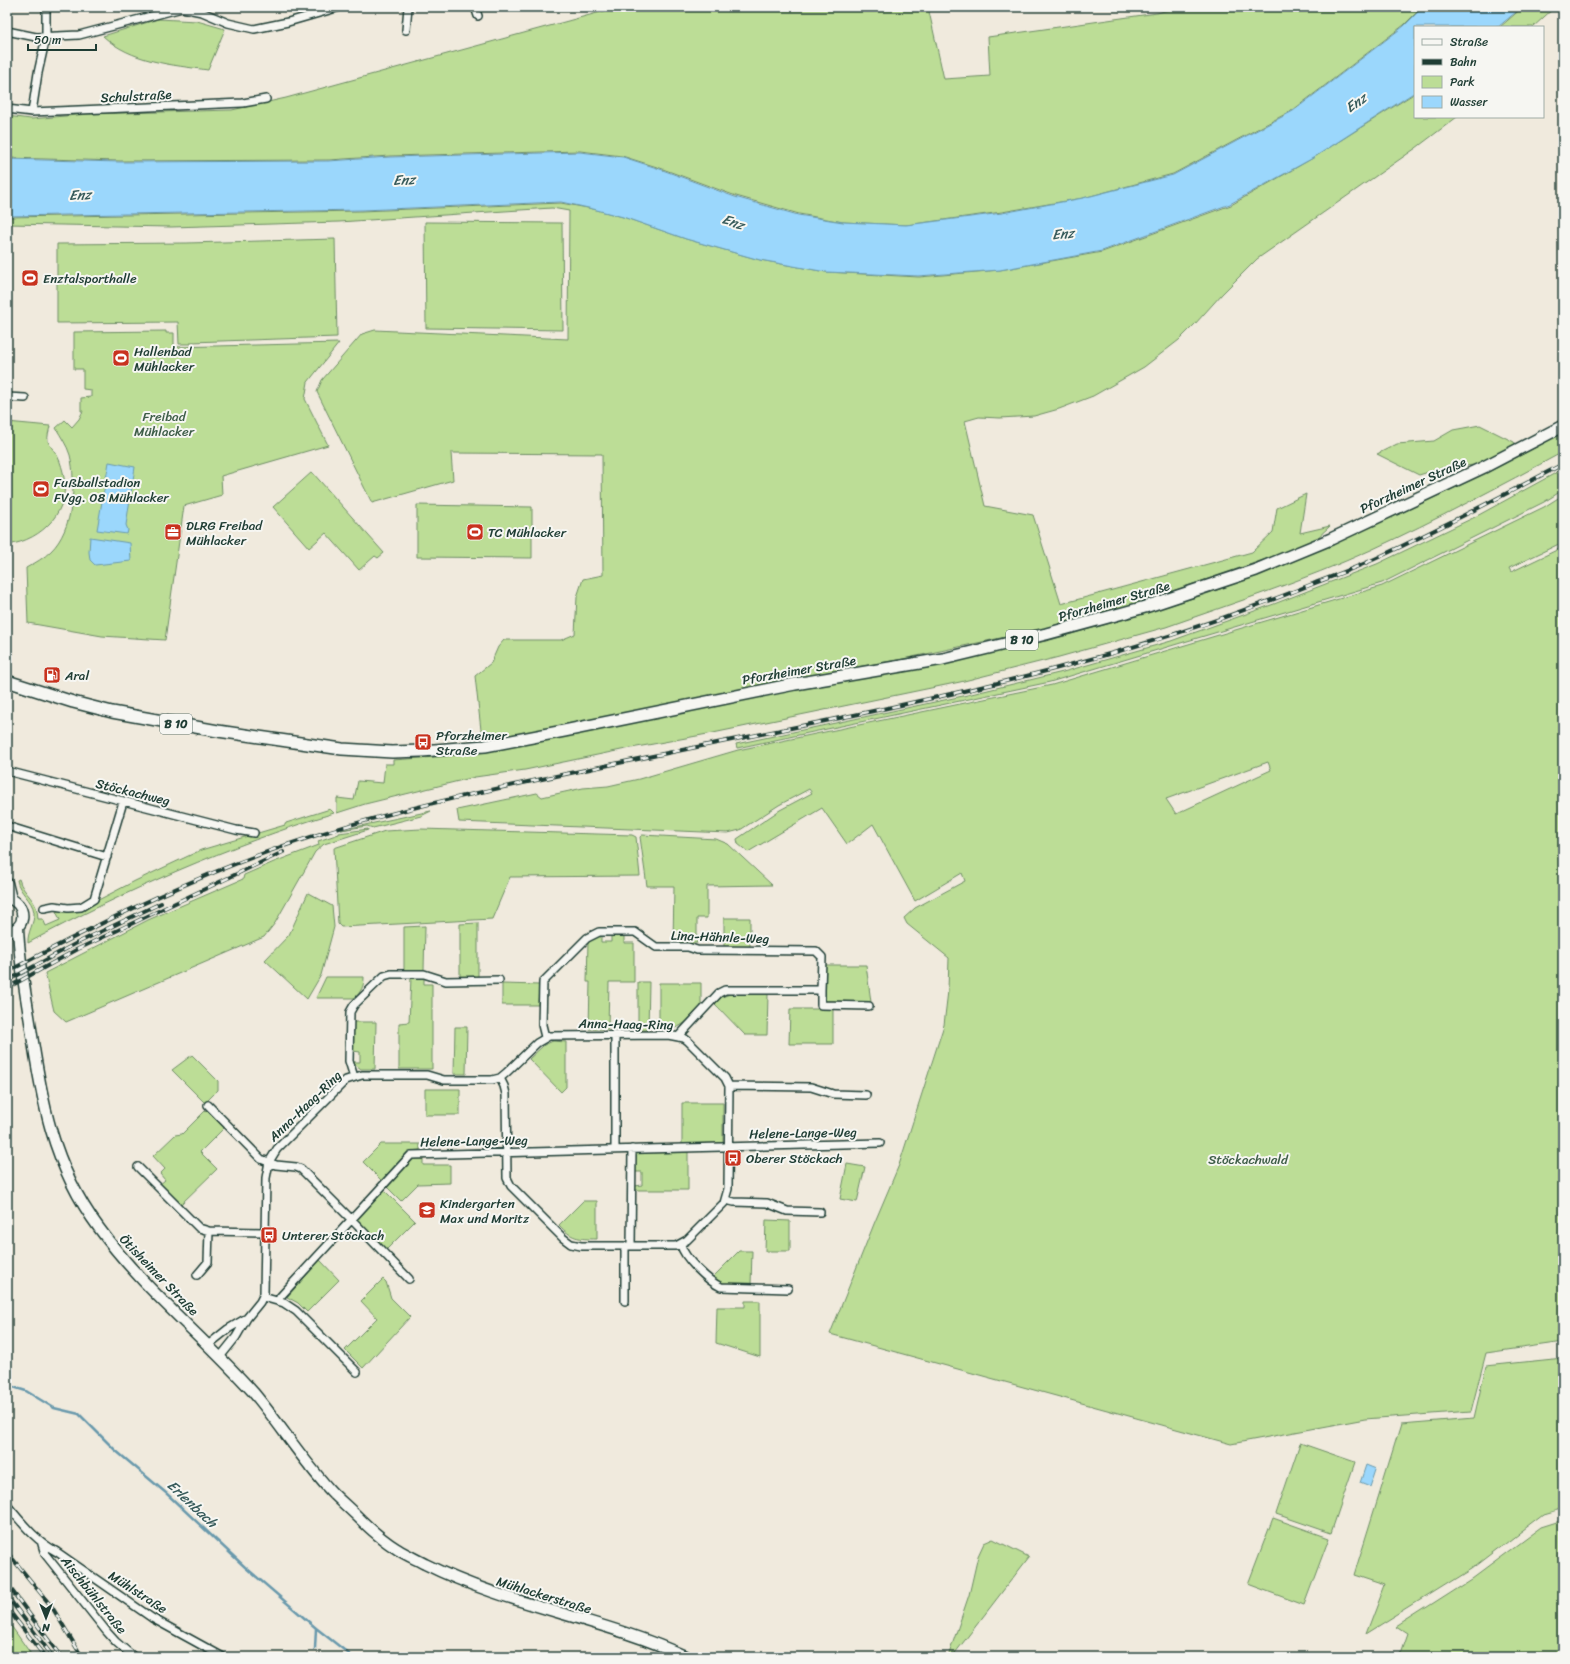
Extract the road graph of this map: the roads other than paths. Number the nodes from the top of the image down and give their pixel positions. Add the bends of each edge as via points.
1 (46, 7) edge
2 (340, 7) edge
3 (408, 7) edge
4 (475, 7) edge
5 (182, 8) edge
6 (315, 10) edge
7 (478, 16) dead end
8 (406, 30) dead end
9 (7, 31) edge
10 (46, 37) junction
11 (266, 99) dead end
12 (7, 110) edge
13 (32, 112) junction
14 (7, 397) edge
15 (25, 398) dead end
16 (1563, 426) edge
17 (7, 681) edge
18 (7, 771) edge
19 (122, 802) junction
20 (7, 826) edge
21 (254, 833) dead end
22 (107, 857) junction
23 (7, 883) edge
24 (9, 898) edge
25 (44, 908) dead end
26 (18, 927) junction
27 (7, 932) edge
28 (7, 936) edge
29 (19, 956) junction
30 (499, 980) dead end
31 (822, 990) junction
32 (869, 1006) dead end
33 (615, 1035) junction
34 (545, 1037) junction
35 (678, 1037) junction
36 (354, 1076) junction
37 (500, 1078) junction
38 (729, 1086) junction
39 (866, 1095) dead end
40 (208, 1105) dead end
41 (880, 1143) dead end
42 (729, 1147) junction
43 (632, 1149) junction
44 (615, 1150) junction
45 (506, 1153) junction
46 (269, 1162) junction
47 (138, 1167) dead end
48 (726, 1200) junction
49 (820, 1212) dead end
50 (352, 1220) junction
51 (209, 1231) junction
52 (265, 1232) junction
53 (681, 1245) junction
54 (628, 1246) junction
55 (197, 1275) dead end
56 (409, 1279) dead end
57 (788, 1289) dead end
58 (262, 1297) junction
59 (279, 1301) junction
60 (625, 1301) dead end
61 (247, 1318) junction
62 (208, 1346) junction
63 (220, 1357) junction
64 (357, 1372) dead end
65 (7, 1505) edge
66 (42, 1544) junction
67 (396, 1549) joint
68 (682, 1656) edge
69 (134, 1657) edge
70 (222, 1657) edge

1 - 10 street
2 - 6 street
3 - 8 street
4 - 7 street
5 - 6 street via 254,29 288,22
5 - 10 street via 80,35
9 - 10 street
10 - 13 street
11 - 13 street, Schulstraße via 242,103
12 - 13 street, Schulstraße
14 - 15 street
16 - 17 main road, Pforzheimer Straße / B 10 via 1471,474 1331,539 1256,570 1138,609 943,659 803,682 485,746 422,752 342,749 112,712
18 - 19 street, Stöckachweg
19 - 21 street, Stöckachweg
19 - 22 street
20 - 22 street
22 - 25 street via 94,899 81,907
23 - 24 main road
24 - 26 main road via 16,901 22,909 23,918
26 - 27 main road
26 - 29 main road
28 - 29 main road
29 - 62 main road, Ötisheimer Straße via 44,1106 61,1160 78,1196 115,1250
30 - 36 street via 446,981 424,974 384,976 350,1012 349,1061
31 - 32 street, Lina-Hähnle-Weg via 821,1005
31 - 34 street, Lina-Hähnle-Weg via 822,957 816,951 656,947 635,932 599,932 587,938 543,982 542,1025
31 - 35 street via 725,990 719,993
33 - 34 street, Anna-Haag-Ring
33 - 35 street, Anna-Haag-Ring
33 - 44 street
34 - 37 street
35 - 38 street, Anna-Haag-Ring via 688,1041 725,1078
36 - 37 street, Anna-Haag-Ring via 424,1075 444,1080
36 - 46 street, Anna-Haag-Ring via 346,1080 282,1143
37 - 45 street via 506,1094
38 - 39 street via 812,1087 833,1094
38 - 42 street
40 - 46 street via 254,1153
41 - 42 street, Helene-Lange-Weg
42 - 43 street, Helene-Lange-Weg
42 - 48 street
43 - 44 street, Helene-Lange-Weg
43 - 54 street
44 - 45 street, Helene-Lange-Weg
45 - 50 street, Helene-Lange-Weg via 411,1155
45 - 54 street via 506,1173 511,1186 567,1242 576,1246
46 - 50 street via 301,1169
46 - 52 street, Anna-Haag-Ring via 266,1178
47 - 51 street via 193,1223
48 - 49 street via 767,1203 787,1211
48 - 53 street
50 - 56 street
50 - 59 street, Helene-Lange-Weg
51 - 52 street
51 - 55 street via 208,1262
52 - 58 street, Anna-Haag-Ring via 265,1280
53 - 54 street
53 - 57 street via 685,1255 712,1282 721,1287
54 - 60 street
58 - 59 street
58 - 61 street, Anna-Haag-Ring
59 - 64 street via 296,1311
61 - 62 street, Anna-Haag-Ring via 228,1329
61 - 63 street, Anna-Haag-Ring
62 - 63 main road, Ötisheimer Straße
63 - 67 main road, Ötisheimer Straße via 253,1393 329,1488 368,1527
65 - 66 street
66 - 69 street, Aischbühlstraße via 45,1554 107,1632
66 - 70 street, Mühlstraße via 152,1618
67 - 68 main road, Mühlackerstraße via 446,1575 484,1590 621,1632

